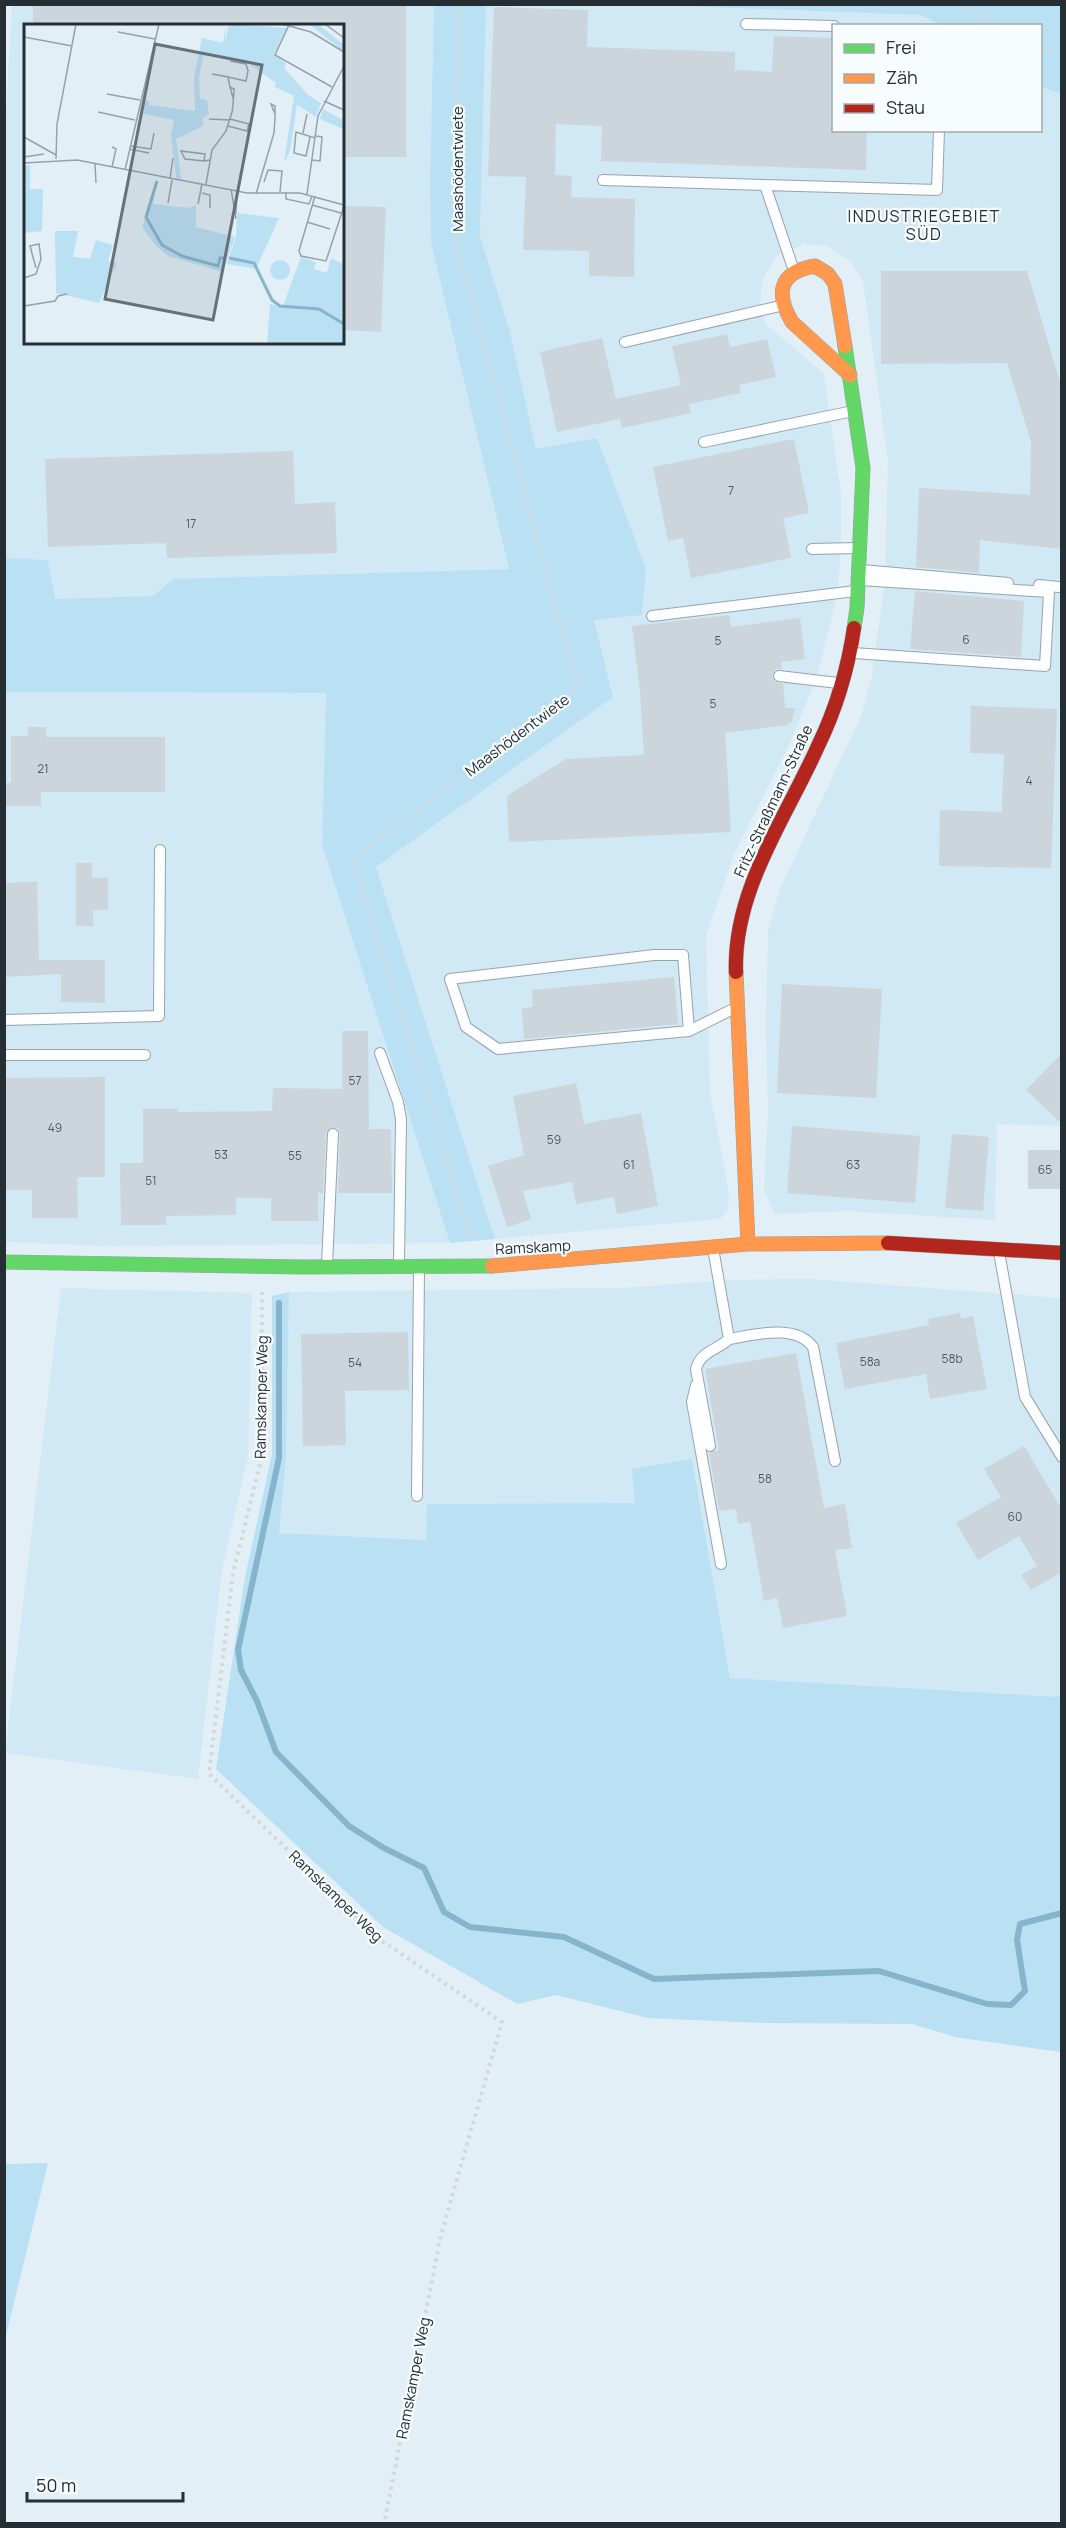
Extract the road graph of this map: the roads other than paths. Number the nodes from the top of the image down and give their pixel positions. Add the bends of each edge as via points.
1 (746, 24) dead end
2 (832, 26) edge
3 (939, 132) edge
4 (603, 180) dead end
5 (765, 185) junction
6 (794, 271) junction
7 (783, 305) junction
8 (625, 342) dead end
9 (850, 375) junction
10 (856, 410) junction
11 (704, 442) dead end
12 (860, 548) junction
13 (812, 549) dead end
14 (858, 580) junction
15 (1059, 587) dead end
16 (652, 616) dead end
17 (850, 652) junction
18 (779, 676) dead end
19 (841, 683) junction
20 (160, 850) dead end
21 (738, 1006) junction
22 (4, 1020) edge
23 (690, 1031) junction
24 (380, 1053) dead end
25 (4, 1055) edge
26 (145, 1055) dead end
27 (333, 1134) dead end
28 (748, 1245) junction
29 (713, 1248) junction
30 (998, 1249) junction
31 (1061, 1254) edge
32 (4, 1262) edge
33 (419, 1266) junction
34 (327, 1267) junction
35 (399, 1267) junction
36 (729, 1339) junction
37 (698, 1379) junction
38 (710, 1446) dead end
39 (1062, 1457) edge
40 (835, 1461) dead end
41 (417, 1496) dead end
42 (721, 1564) dead end

1 - 2 lane
3 - 5 lane via 937,190
4 - 5 lane
5 - 6 lane
6 - 7 street via 782,285
6 - 9 street, Fritz-Straßmann-Straße via 815,266 833,280
7 - 8 lane
7 - 9 street via 792,322
9 - 10 street, Fritz-Straßmann-Straße
10 - 11 lane
10 - 12 street, Fritz-Straßmann-Straße via 863,468
12 - 13 lane
12 - 14 street, Fritz-Straßmann-Straße
14 - 15 lane
14 - 16 lane
14 - 17 street, Fritz-Straßmann-Straße
14 - 17 lane via 1048,592 1045,666
17 - 19 street, Fritz-Straßmann-Straße
18 - 19 lane
19 - 21 street, Fritz-Straßmann-Straße via 819,745 759,866 742,912 736,965
20 - 22 lane via 159,1016
21 - 23 lane
21 - 28 street, Fritz-Straßmann-Straße
23 - 23 lane via 498,1049 466,1027 450,979 682,955
24 - 35 lane via 401,1119
25 - 26 lane
27 - 34 lane
28 - 29 street, Ramskamp
28 - 30 street, Ramskamp via 823,1243
29 - 33 street, Ramskamp via 553,1263
29 - 36 lane
30 - 31 street, Ramskamp
30 - 39 lane via 1025,1397
32 - 34 street, Ramskamp
33 - 35 street, Ramskamp
33 - 41 lane
34 - 35 street, Ramskamp
36 - 37 lane via 698,1361
36 - 40 lane via 771,1333 796,1334 807,1339 813,1347
37 - 38 lane
37 - 42 lane via 692,1402

